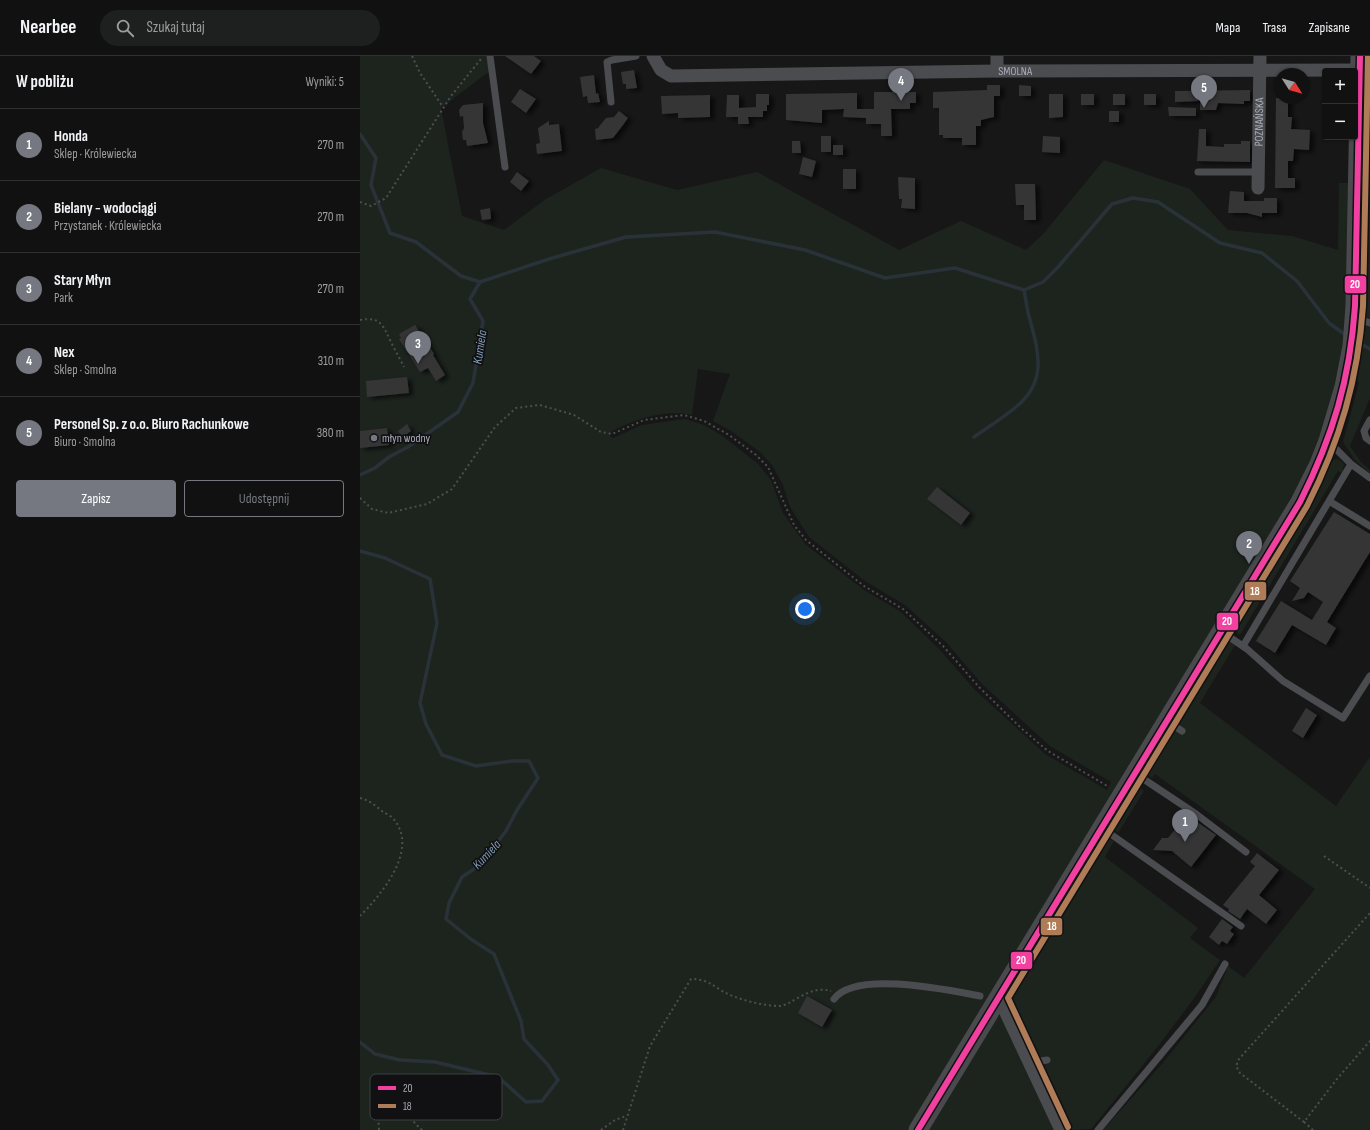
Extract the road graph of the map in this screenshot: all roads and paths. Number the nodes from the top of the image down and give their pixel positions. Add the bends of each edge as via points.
1 (412, 56) edge
2 (483, 56) edge
3 (490, 56) edge
4 (636, 56) edge
5 (653, 56) edge
6 (996, 56) edge
7 (1260, 56) edge
8 (1359, 63) edge
9 (1260, 70) junction
10 (997, 71) junction
11 (612, 102) dead end
12 (443, 107) junction
13 (505, 167) dead end
14 (1198, 172) dead end
15 (1259, 172) junction
16 (1258, 188) dead end
17 (1364, 197) edge
18 (360, 202) edge
19 (360, 320) edge
20 (1358, 330) edge
21 (404, 367) dead end
22 (1370, 420) edge
23 (1328, 441) junction
24 (1370, 441) edge
25 (1351, 464) junction
26 (1370, 478) edge
27 (360, 498) edge
28 (1329, 501) junction
29 (1370, 526) edge
30 (1222, 632) junction
31 (1243, 646) junction
32 (1370, 676) edge
33 (1136, 773) junction
34 (1122, 795) junction
35 (360, 798) edge
36 (1102, 828) junction
37 (1246, 852) dead end
38 (1324, 856) dead end
39 (1370, 888) edge
40 (1370, 913) edge
41 (360, 916) edge
42 (1241, 926) dead end
43 (1225, 964) dead end
44 (836, 996) joint
45 (980, 996) dead end
46 (999, 998) junction
47 (1370, 1041) edge
48 (1047, 1060) dead end
49 (1030, 1063) junction
50 (626, 1116) junction
51 (378, 1120) edge
52 (413, 1120) edge
53 (1304, 1122) junction
54 (379, 1130) edge
55 (422, 1130) edge
56 (601, 1130) edge
57 (622, 1130) edge
58 (918, 1130) edge
59 (1061, 1130) edge
60 (1098, 1130) edge
61 (1313, 1130) edge

1 - 12 path
2 - 12 path
3 - 13 lane
4 - 11 lane via 607,62
5 - 10 street, SMOLNA via 661,70 671,76
6 - 10 street
7 - 9 street, POZNAŃSKA
8 - 9 street, SMOLNA
8 - 17 main road
9 - 10 street, SMOLNA
9 - 15 street, POZNAŃSKA
12 - 18 path via 386,198 372,206
14 - 15 lane
15 - 16 street, POZNAŃSKA
17 - 20 main road
19 - 21 path via 370,318 385,328
20 - 23 main road
22 - 24 lane via 1364,431
23 - 25 lane
23 - 30 main road via 1300,502
25 - 26 lane
25 - 28 lane
27 - 34 path via 372,509 388,513 427,504 452,490 495,427 516,408 540,405 574,415 601,432 612,434 644,420 684,415 704,421 756,454 768,467 794,525 806,540 864,586 903,609 943,646 979,687 1048,751
28 - 29 lane
28 - 31 lane
30 - 31 lane
30 - 33 main road via 1174,726
31 - 32 lane via 1284,681 1343,718
33 - 34 main road
33 - 37 lane
34 - 36 main road
35 - 41 path via 368,800 395,821 402,834 402,854 386,888
36 - 42 lane
36 - 46 main road
38 - 39 path
40 - 53 path via 1239,1059 1236,1066 1240,1073
43 - 60 lane via 1202,1005 1166,1043
44 - 45 lane via 849,987 896,985 925,986
44 - 50 path via 823,989 801,995 780,1007 752,1002 728,994 702,979 691,979 650,1046
46 - 49 street
46 - 58 main road
47 - 53 path
48 - 49 lane
49 - 59 street
50 - 56 path
50 - 57 path
51 - 54 path
52 - 55 path
53 - 61 path

